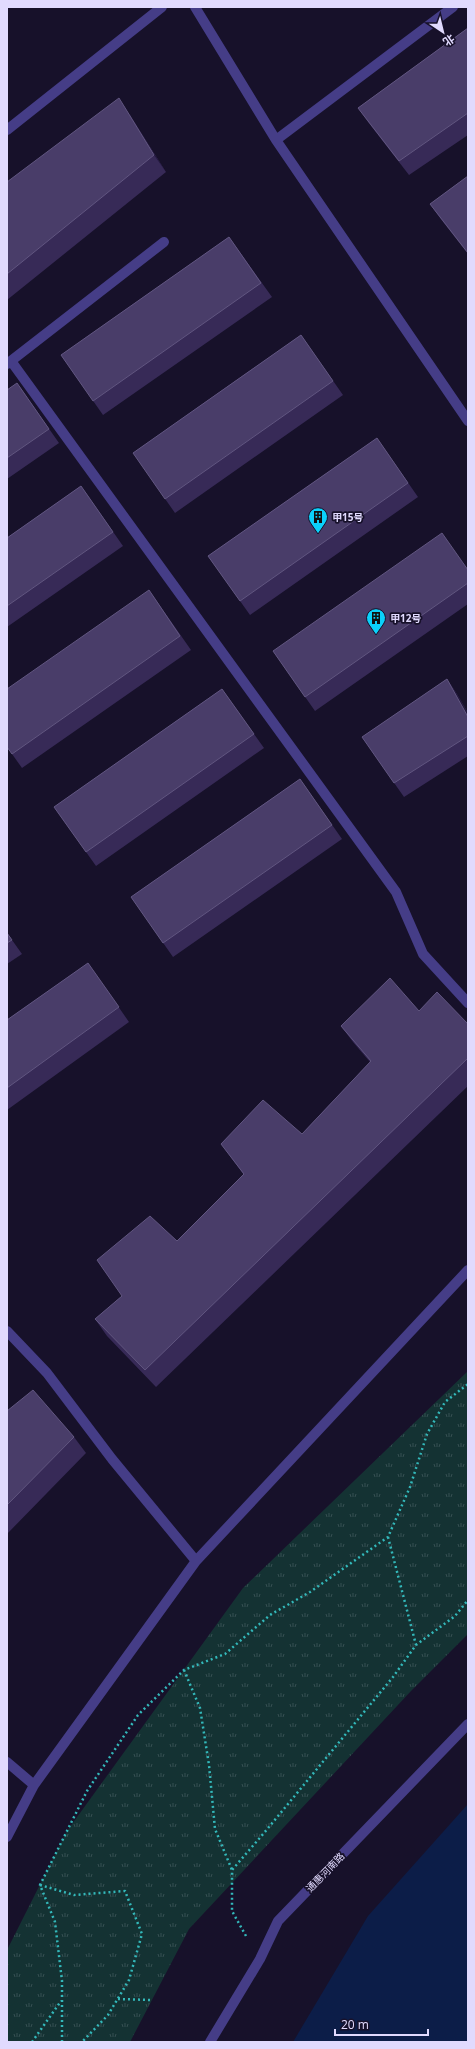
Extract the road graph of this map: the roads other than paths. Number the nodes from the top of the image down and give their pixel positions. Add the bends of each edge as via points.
1 (162, 7) edge
2 (195, 7) edge
3 (453, 7) edge
4 (7, 130) edge
5 (276, 140) junction
6 (164, 242) dead end
7 (9, 363) edge
8 (468, 421) edge
9 (468, 1003) edge
10 (468, 1270) edge
11 (7, 1331) edge
12 (196, 1561) junction
13 (468, 1724) edge
14 (7, 1762) edge
15 (34, 1785) junction
16 (7, 1837) edge
17 (210, 2042) edge

1 - 4 street
2 - 5 street
3 - 5 street
5 - 8 street
6 - 7 street
7 - 9 street via 396,892 423,954
10 - 12 street
11 - 12 street via 47,1373 112,1459
12 - 15 street
13 - 17 street, 通惠河南路 via 278,1921 260,1959
14 - 15 street
15 - 16 street

